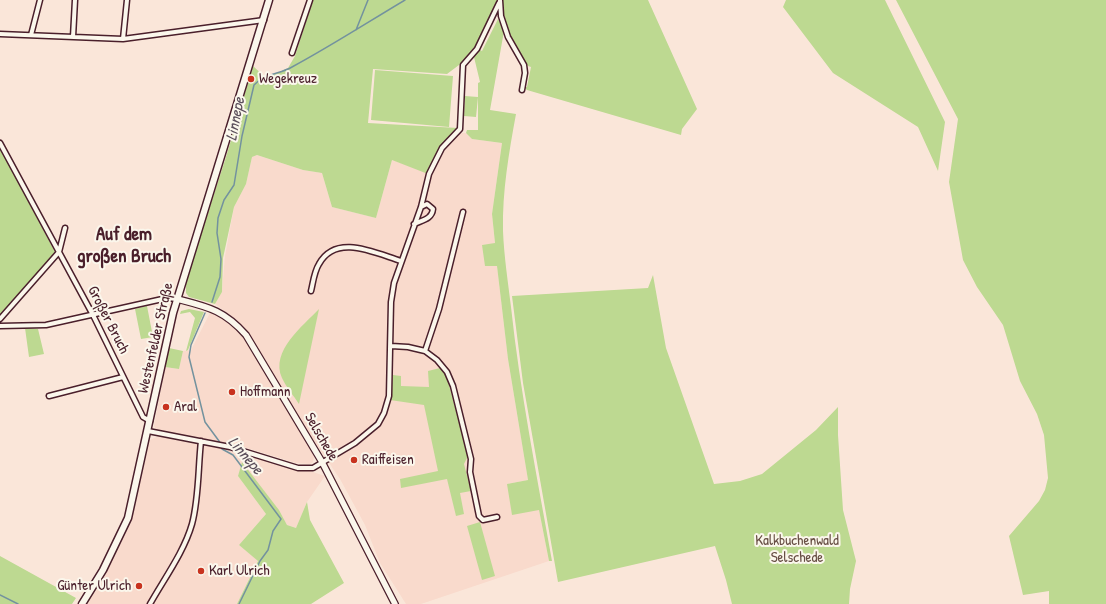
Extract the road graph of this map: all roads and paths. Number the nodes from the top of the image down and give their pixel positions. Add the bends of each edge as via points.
1 (40, 0) edge
2 (75, 0) edge
3 (127, 0) edge
4 (269, 0) edge
5 (310, 0) edge
6 (500, 2) edge
7 (264, 20) junction
8 (0, 34) edge
9 (31, 35) junction
10 (73, 37) junction
11 (123, 39) junction
12 (292, 53) dead end
13 (522, 90) dead end
14 (0, 143) edge
15 (421, 207) junction
16 (463, 212) dead end
17 (414, 224) junction
18 (65, 228) dead end
19 (59, 252) junction
20 (401, 261) junction
21 (311, 291) dead end
22 (177, 299) junction
23 (93, 315) junction
24 (0, 319) edge
25 (0, 326) edge
26 (391, 346) junction
27 (425, 351) junction
28 (123, 377) junction
29 (49, 396) dead end
30 (150, 421) junction
31 (148, 430) junction
32 (201, 441) junction
33 (322, 462) junction
34 (497, 517) dead end
35 (82, 604) edge
36 (150, 604) edge
37 (395, 604) edge

1 - 9 street
2 - 10 street
3 - 11 street
4 - 7 main road, Westenfelder Straße
5 - 12 street
6 - 13 street via 508,37 524,65
6 - 15 street via 477,49 464,65 460,129 442,148 429,174
7 - 11 street
7 - 22 main road, Westenfelder Straße
8 - 9 street
9 - 10 street
10 - 11 street
14 - 19 street, Großer Bruch
15 - 17 street
15 - 17 street via 431,205 433,214
16 - 27 street via 439,309
17 - 20 street
18 - 19 street
19 - 23 street, Großer Bruch
19 - 24 street
20 - 21 street via 353,247 332,250 324,256 318,266
20 - 26 street via 391,302
22 - 23 street via 167,298
22 - 30 main road, Westenfelder Straße
22 - 33 street, Selschede via 220,312 238,326 246,335
23 - 25 street via 36,326
23 - 28 street, Großer Bruch
26 - 27 street
26 - 33 street via 389,396 378,424 355,443
27 - 34 street via 447,372 453,386 471,459 470,472 479,516 484,520
28 - 29 street
28 - 30 street, Großer Bruch via 143,417
30 - 31 main road, Westenfelder Straße
31 - 32 street
31 - 35 main road, Westenfelder Straße via 124,527
32 - 33 street via 228,446 298,468 313,468
32 - 36 street via 192,524
33 - 37 street, Selschede

